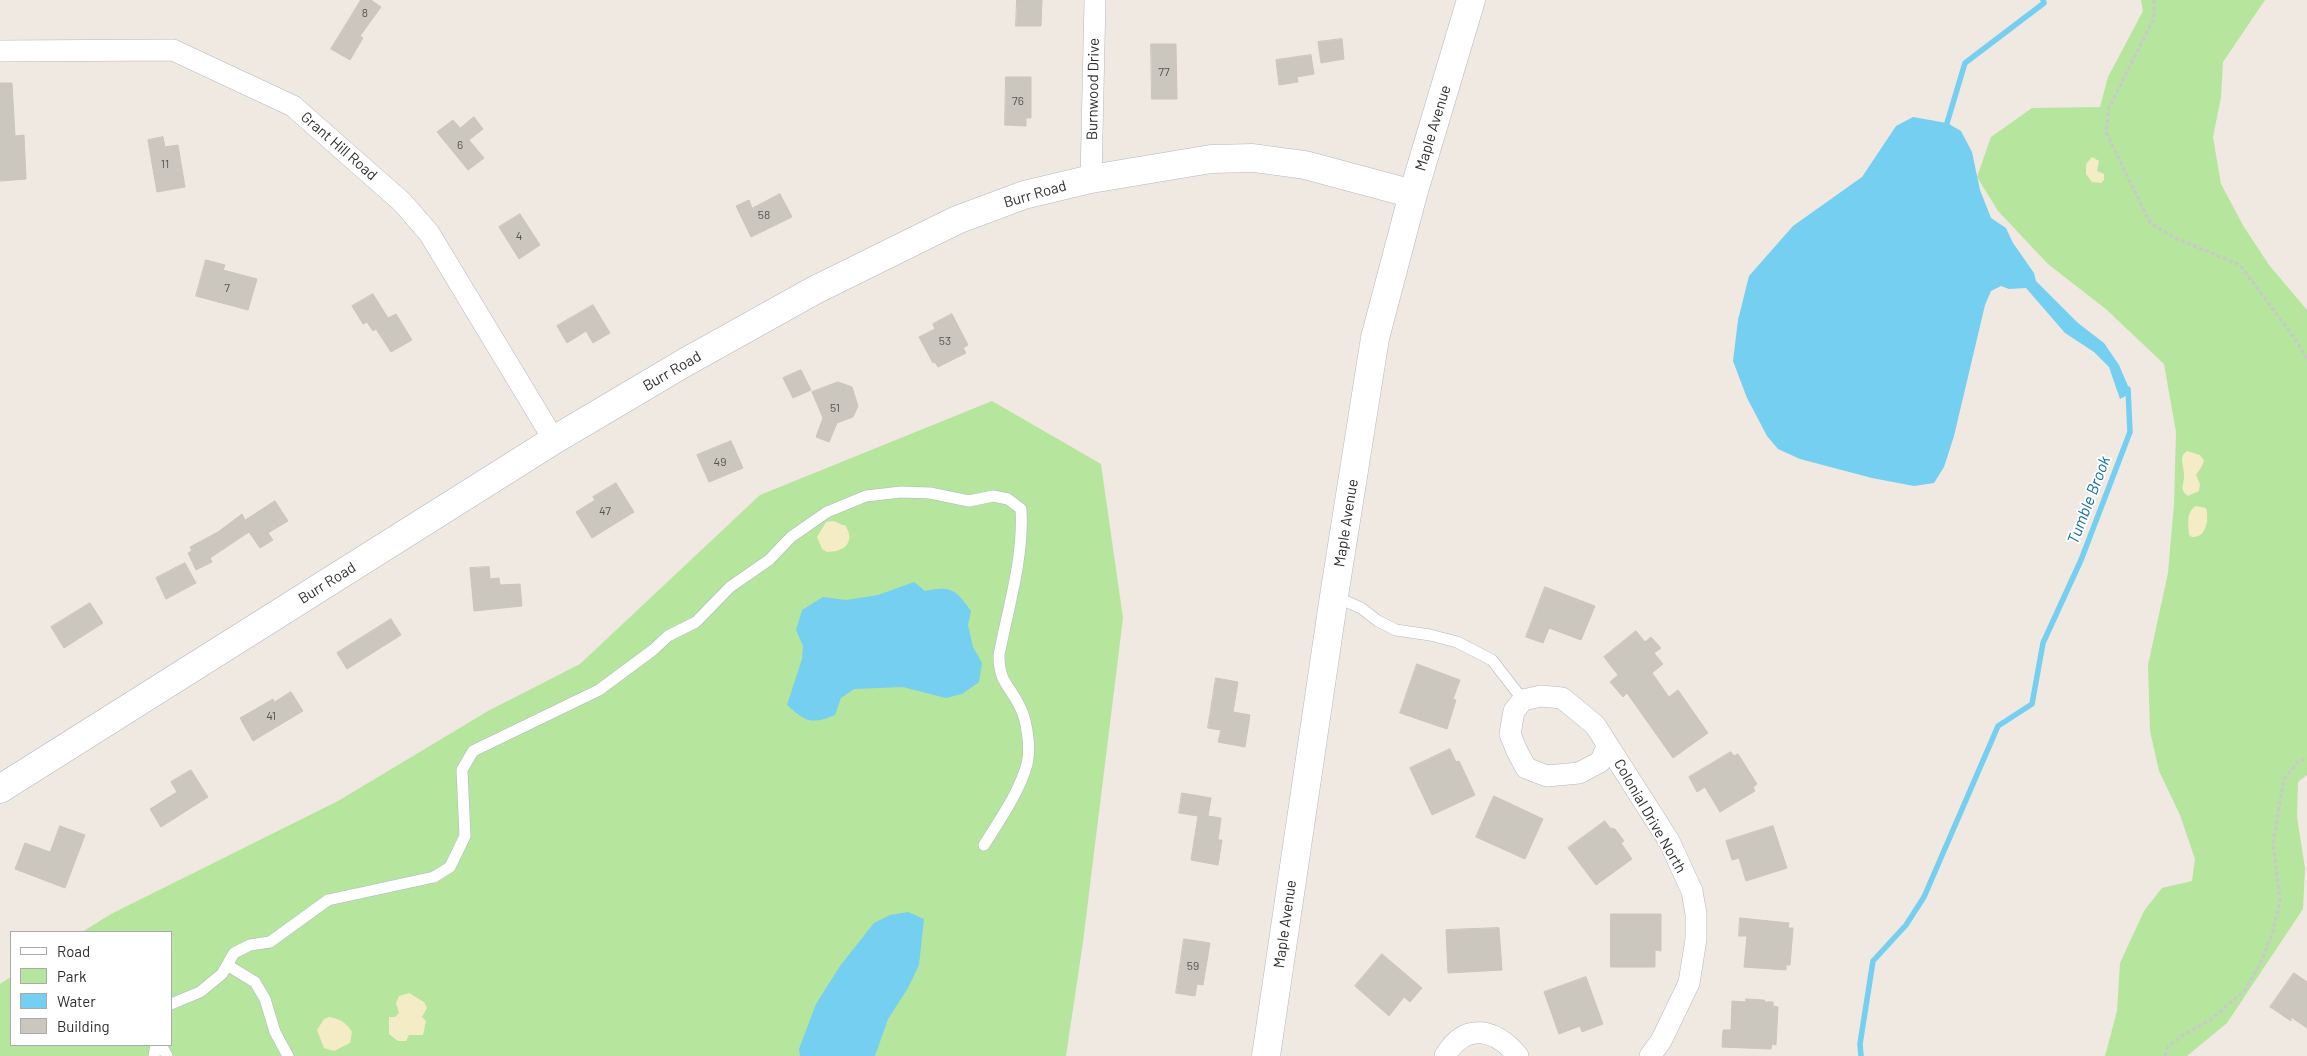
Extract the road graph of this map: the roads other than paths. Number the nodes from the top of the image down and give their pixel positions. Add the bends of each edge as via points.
1 (1095, 0) edge
2 (1471, 0) edge
3 (0, 51) edge
4 (1091, 179) junction
5 (1413, 194) junction
6 (554, 440) junction
7 (1334, 596) junction
8 (1523, 700) junction
9 (1608, 745) junction
10 (0, 790) edge
11 (984, 845) dead end
12 (227, 965) junction
13 (172, 1002) edge
14 (288, 1056) edge
15 (1266, 1056) edge
16 (1445, 1056) edge
17 (1518, 1056) edge
18 (1650, 1056) edge

1 - 4 street, Burnwood Drive
2 - 5 street, Maple Avenue
3 - 6 street, Grant Hill Road via 173,50 293,106 402,202 430,233
4 - 5 street, Burr Road via 1211,158 1253,158 1305,165
4 - 6 street, Burr Road via 1024,195 956,220 815,290
5 - 7 street, Maple Avenue via 1375,338
6 - 10 street, Burr Road
7 - 8 lane via 1396,630 1457,642 1492,660
7 - 15 street, Maple Avenue
8 - 9 street, Colonial Drive North via 1541,696 1562,698 1595,725
8 - 9 street, Colonial Drive North via 1514,711 1510,734 1526,768 1547,776 1579,773 1600,762
9 - 18 street, Colonial Drive North via 1669,842 1692,891 1696,914 1696,939 1689,983 1662,1041
11 - 12 lane via 1028,763 1028,730 1021,708 999,673 999,655 1019,551 1021,509 1008,499 993,496 969,501 910,492 866,496 827,512 790,537 769,560 730,587 696,622 668,636 599,690 473,751 462,770 465,836 450,867 434,877 328,900 270,942 250,945 234,953
12 - 13 lane via 222,974 200,992
12 - 14 lane via 255,982
16 - 17 street via 1463,1036 1480,1032 1497,1036

